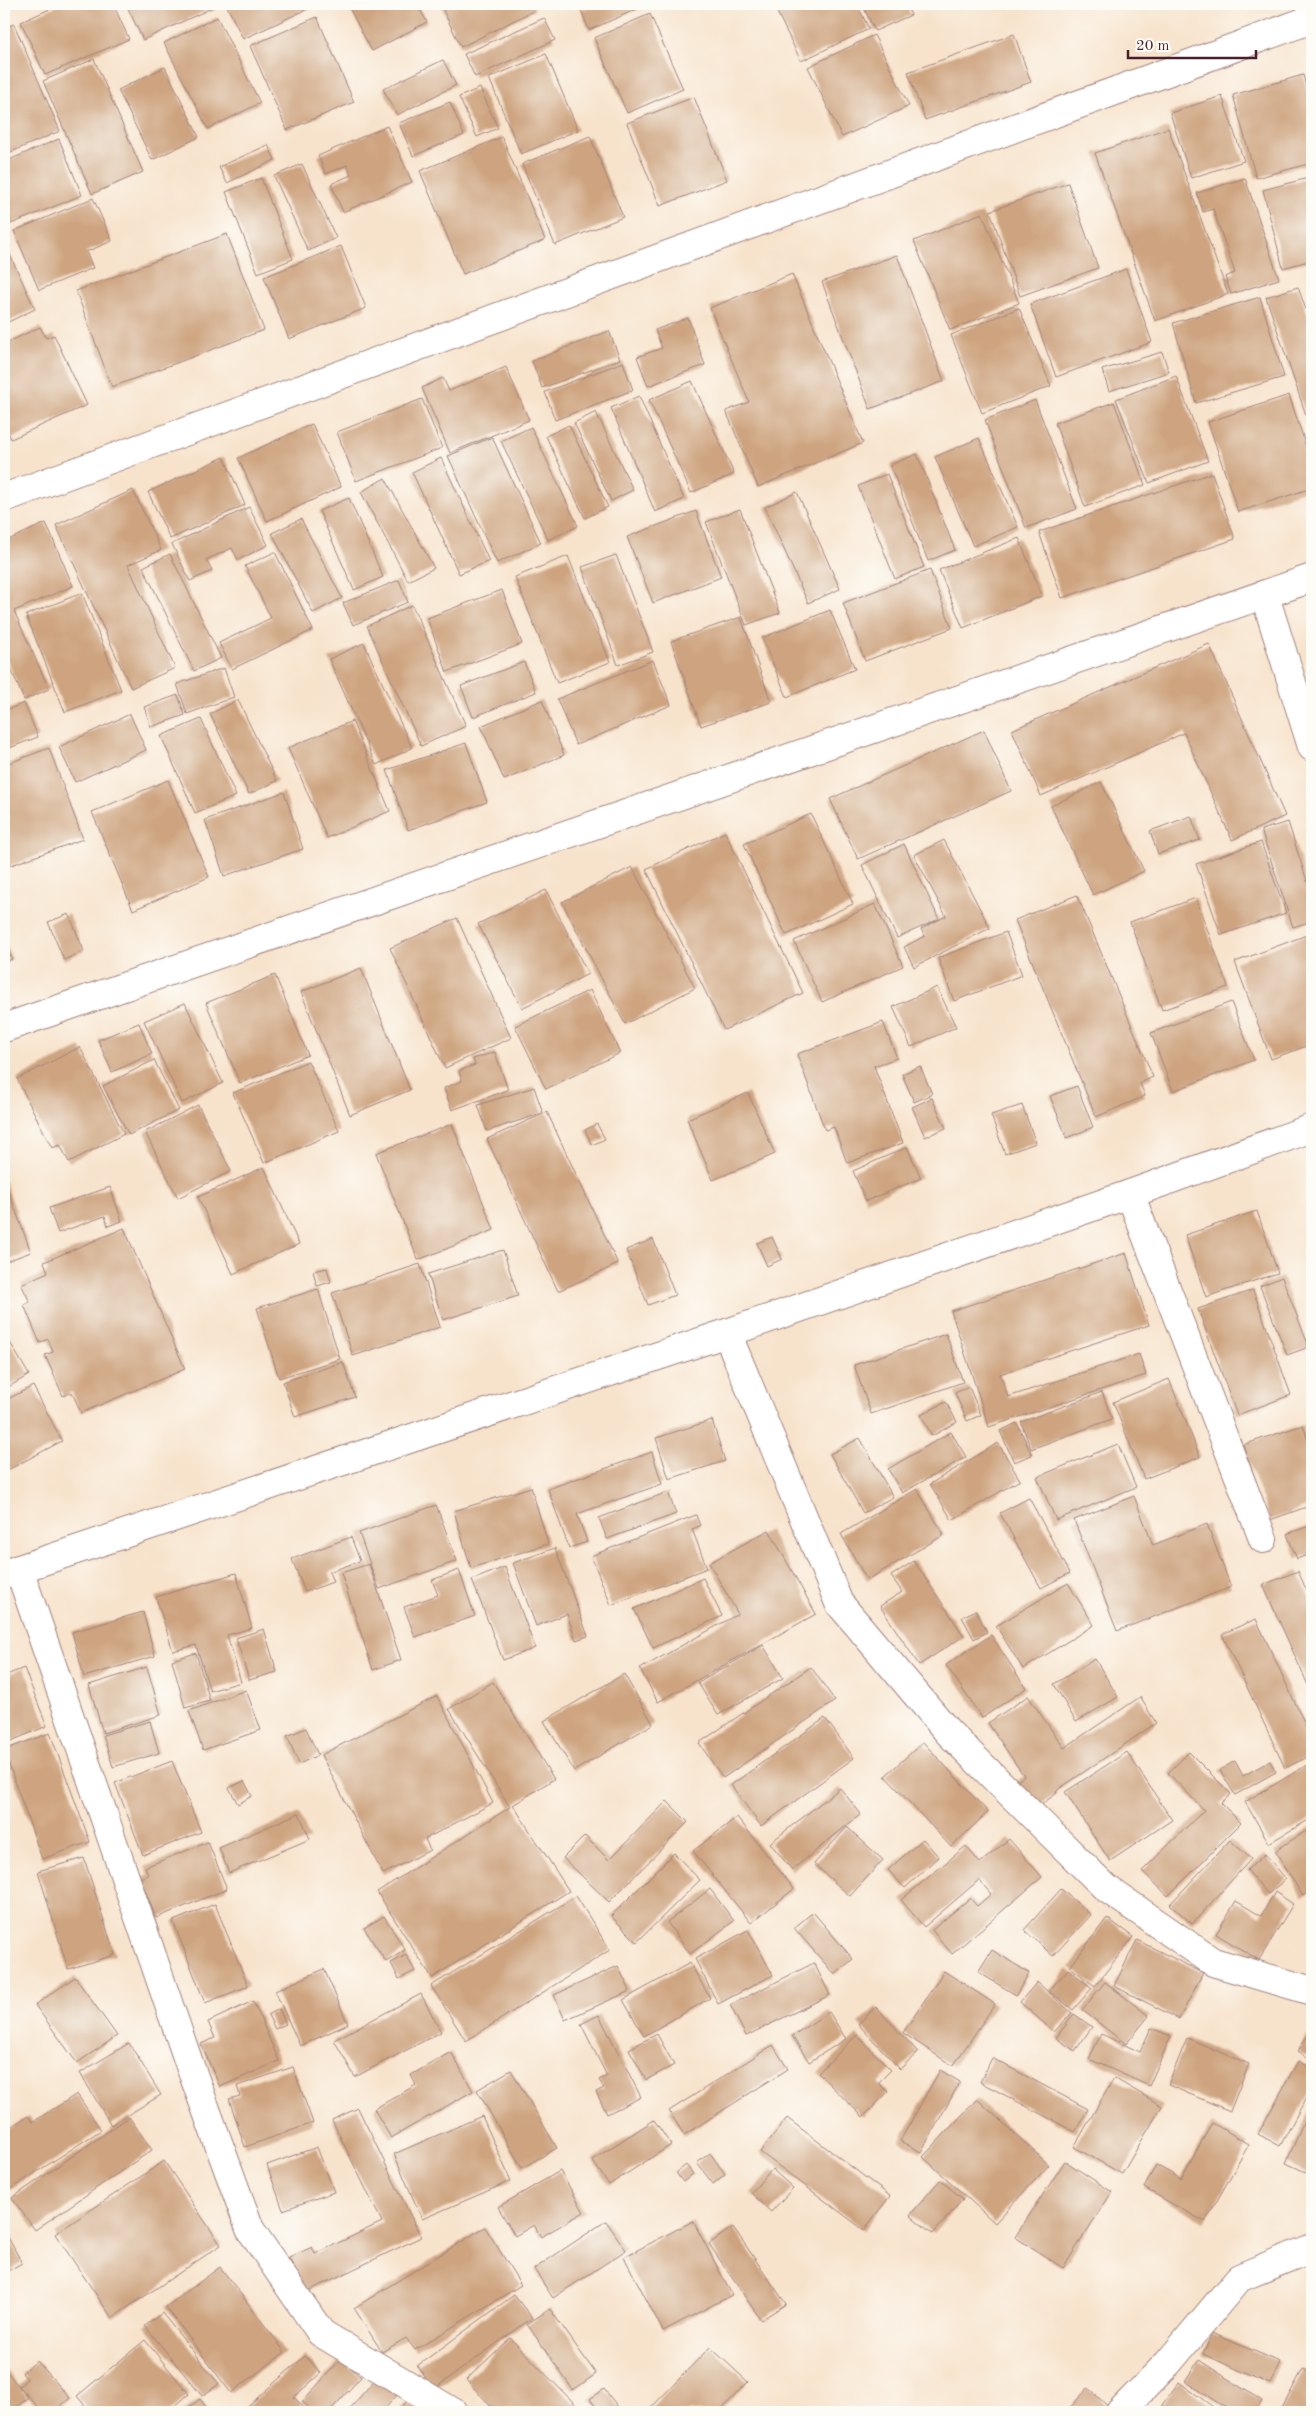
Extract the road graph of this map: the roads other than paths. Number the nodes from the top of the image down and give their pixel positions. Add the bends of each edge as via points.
1 (1312, 19) edge
2 (4, 498) edge
3 (1312, 578) edge
4 (1265, 596) junction
5 (1312, 747) edge
6 (4, 1028) edge
7 (1312, 1128) edge
8 (1130, 1194) junction
9 (727, 1333) junction
10 (1263, 1540) dead end
11 (11, 1571) edge
12 (1312, 1991) edge
13 (1312, 2248) edge
14 (454, 2412) edge
15 (1120, 2412) edge

1 - 2 street
3 - 4 street
4 - 5 street
4 - 6 street
7 - 8 street
8 - 9 street
8 - 10 street
9 - 11 street
9 - 12 street via 839,1603 948,1732 1106,1888 1213,1962
11 - 14 street via 250,2230 321,2333
13 - 15 street via 1239,2278 1168,2363

